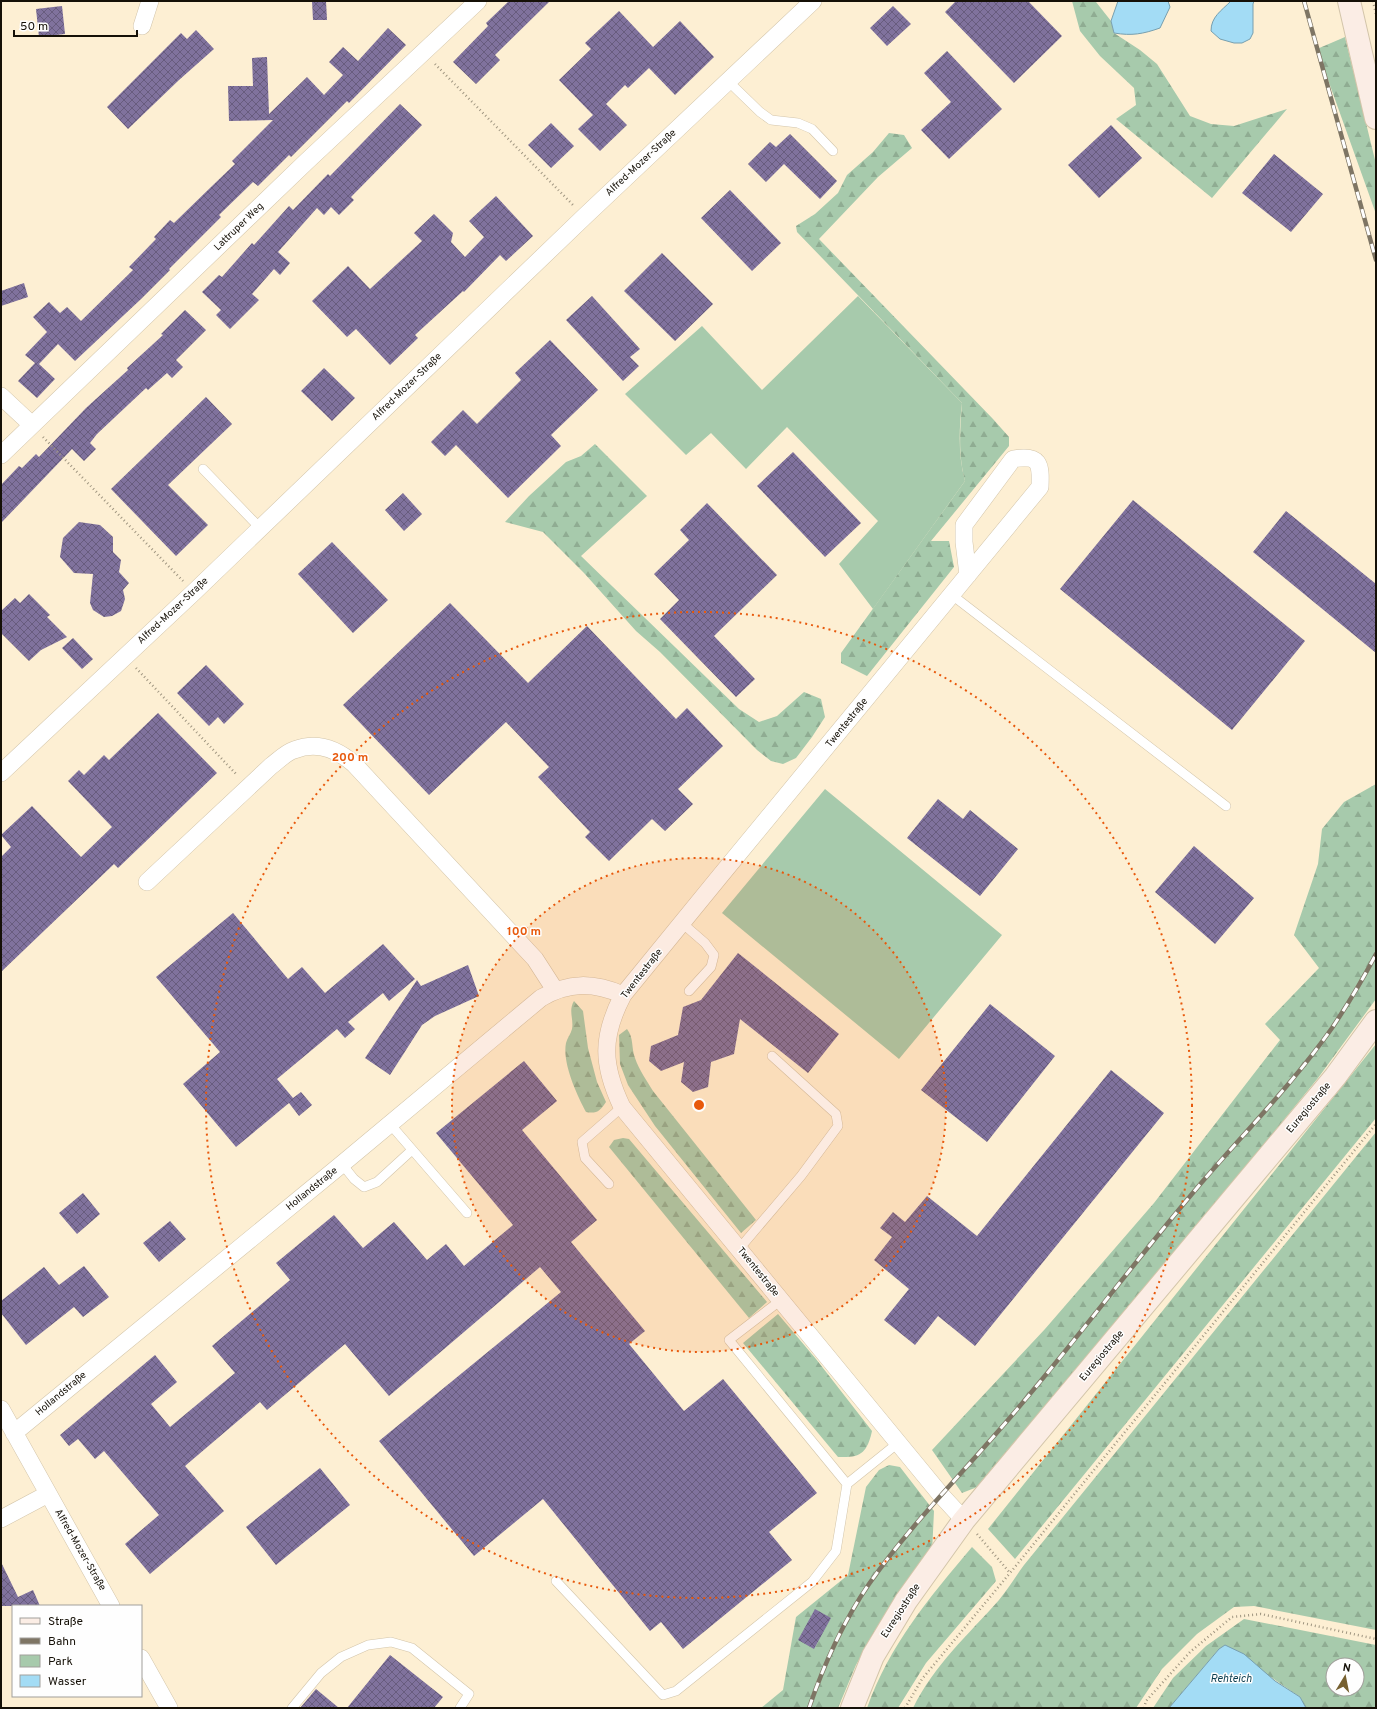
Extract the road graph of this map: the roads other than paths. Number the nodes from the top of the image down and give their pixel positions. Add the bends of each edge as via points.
1 (150, 1) edge
2 (478, 1) edge
3 (813, 1) edge
4 (1348, 1) edge
5 (142, 26) dead end
6 (728, 81) junction
7 (1376, 118) edge
8 (833, 152) dead end
9 (1, 396) edge
10 (32, 425) junction
11 (1, 455) edge
12 (203, 469) dead end
13 (260, 528) junction
14 (968, 575) junction
15 (952, 595) junction
16 (1, 773) edge
17 (1226, 806) dead end
18 (147, 882) dead end
19 (682, 923) junction
20 (555, 990) junction
21 (689, 991) dead end
22 (623, 995) junction
23 (1376, 1021) edge
24 (772, 1056) dead end
25 (622, 1107) junction
26 (390, 1124) junction
27 (412, 1150) junction
28 (342, 1164) junction
29 (609, 1184) dead end
30 (467, 1213) dead end
31 (739, 1249) junction
32 (781, 1300) junction
33 (1, 1409) edge
34 (14, 1433) junction
35 (898, 1443) junction
36 (847, 1484) junction
37 (48, 1494) junction
38 (1, 1519) edge
39 (964, 1520) junction
40 (556, 1581) dead end
41 (111, 1605) edge
42 (142, 1660) edge
43 (170, 1708) edge
44 (292, 1708) edge
45 (460, 1708) edge
46 (852, 1708) edge

1 - 5 street
2 - 10 street, Lattruper Weg
3 - 6 street, Alfred-Mozer-Straße
4 - 7 main road
6 - 8 lane via 771,120 798,123 812,129
6 - 13 street, Alfred-Mozer-Straße
9 - 10 street
10 - 11 street, Lattruper Weg
12 - 13 lane
13 - 16 street, Alfred-Mozer-Straße
14 - 14 street, Twentestraße via 1040,487 1040,469 1036,461 1026,456 1013,459 964,525
14 - 15 street, Twentestraße
15 - 17 lane
15 - 19 street, Twentestraße
18 - 20 street via 271,766 294,750 318,746 332,749 343,754 354,764 535,959
19 - 21 lane via 705,943 714,955 711,967
19 - 22 street, Twentestraße
20 - 22 street, Hollandstraße via 598,986
20 - 26 street, Hollandstraße via 540,998
22 - 25 street, Twentestraße via 616,1008 607,1038 607,1064 612,1086
23 - 39 main road, Euregiostraße via 1335,1077
24 - 31 lane via 836,1114 838,1126 801,1176
25 - 29 lane via 582,1142 585,1158
25 - 31 street, Twentestraße
26 - 27 lane
26 - 28 street, Hollandstraße
27 - 28 lane via 377,1182 364,1187
27 - 30 lane
28 - 34 street, Hollandstraße
31 - 32 street, Twentestraße
32 - 35 street, Twentestraße
32 - 36 lane via 729,1340
33 - 34 street, Alfred-Mozer-Straße
34 - 37 street, Alfred-Mozer-Straße
35 - 36 lane
35 - 39 street, Twentestraße
36 - 40 lane via 836,1551 812,1582 676,1691 663,1695
37 - 38 street
37 - 41 street, Alfred-Mozer-Straße
39 - 46 main road, Euregiostraße via 889,1629 873,1656
42 - 43 street
44 - 45 lane via 321,1673 342,1657 368,1645 391,1642 412,1648 469,1694

